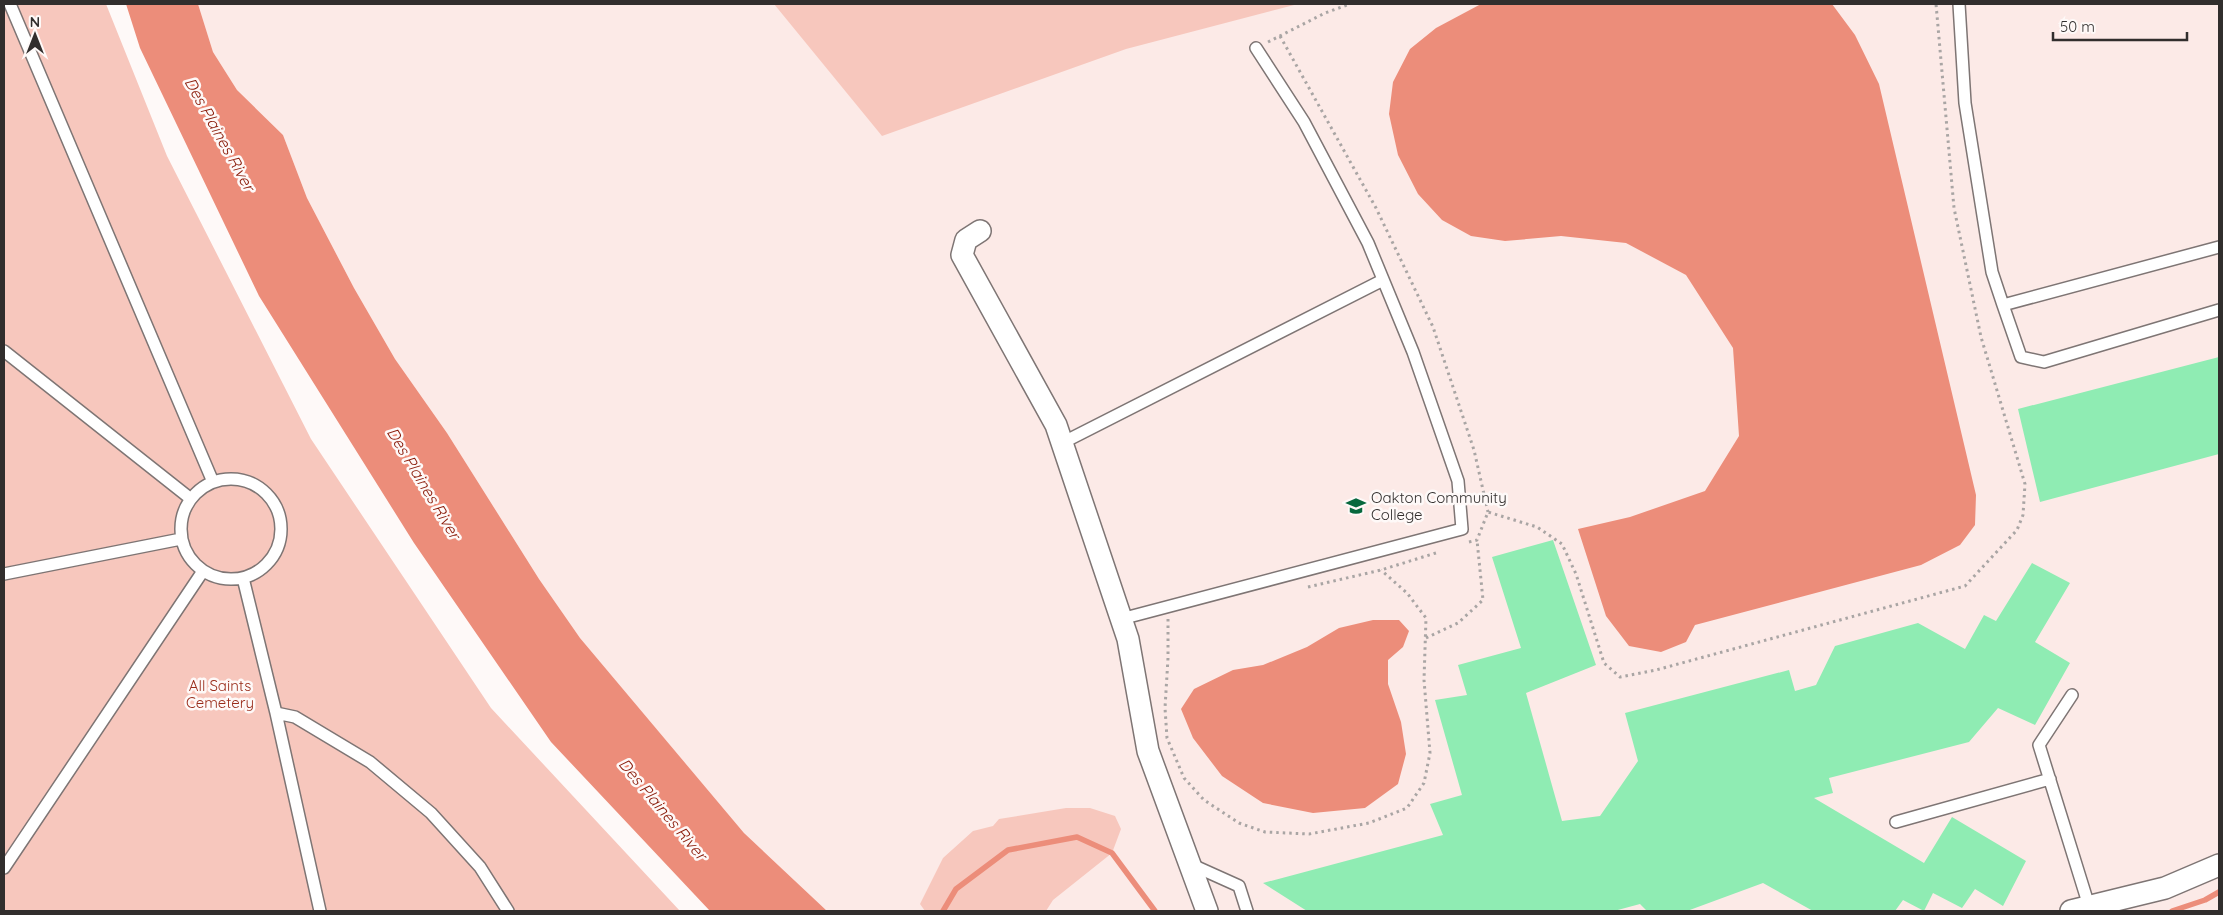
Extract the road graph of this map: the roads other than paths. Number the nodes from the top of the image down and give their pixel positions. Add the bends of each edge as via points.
1 (10, 4) edge
2 (1959, 4) edge
3 (1256, 48) road end
4 (980, 231) dead end
5 (2219, 247) edge
6 (1384, 280) junction
7 (2003, 305) junction
8 (2219, 310) edge
9 (4, 351) edge
10 (1062, 443) junction
11 (213, 482) junction
12 (191, 498) junction
13 (182, 538) junction
14 (203, 571) junction
15 (4, 574) edge
16 (243, 578) junction
17 (1121, 619) junction
18 (2072, 695) dead end
19 (276, 713) junction
20 (2050, 779) junction
21 (1896, 822) dead end
22 (1190, 864) junction
23 (2219, 865) edge
24 (4, 868) edge
25 (2080, 909) edge
26 (320, 911) edge
27 (508, 911) edge
28 (1207, 911) edge
29 (1247, 911) edge

1 - 11 lane
2 - 7 lane via 1965,103 1992,272
3 - 6 lane via 1304,122
4 - 10 street via 966,240 962,255 1056,425
5 - 7 lane
6 - 10 lane
6 - 17 lane via 1458,481 1462,529 1168,612
7 - 8 lane via 2021,357 2044,362
9 - 12 lane
10 - 17 street
11 - 12 lane
11 - 16 lane via 246,481 260,488 272,500 279,514 280,538 270,561 258,572
12 - 13 lane via 184,511
13 - 14 lane via 193,562
13 - 15 lane
14 - 16 lane via 222,579
14 - 24 lane
16 - 19 lane
17 - 22 street via 1128,639 1148,751
18 - 20 lane via 2039,745
19 - 26 lane
19 - 27 lane via 296,717 370,762 431,813 480,867
20 - 21 lane
20 - 25 lane
22 - 28 street
22 - 29 lane via 1238,886
23 - 25 street via 2165,888

